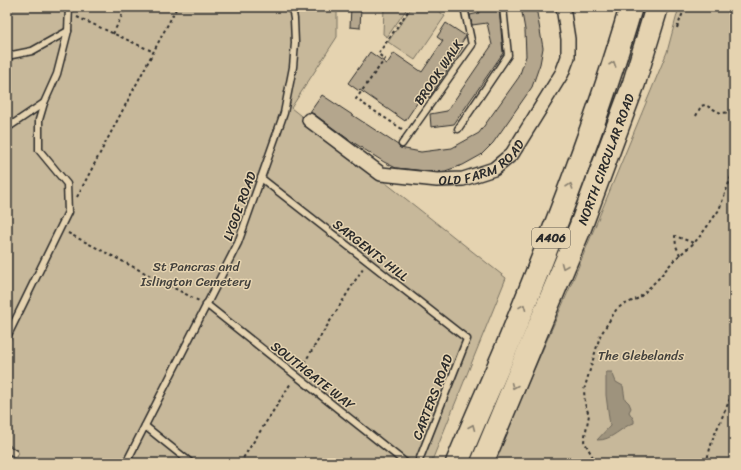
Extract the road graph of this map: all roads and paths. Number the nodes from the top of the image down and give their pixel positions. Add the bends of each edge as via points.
1 (126, 7) edge
2 (177, 7) edge
3 (292, 7) edge
4 (411, 7) edge
5 (464, 7) edge
6 (503, 7) edge
7 (562, 7) edge
8 (631, 7) edge
9 (657, 7) edge
10 (685, 7) edge
11 (69, 10) edge
12 (677, 28) dead end
13 (68, 31) junction
14 (113, 34) junction
15 (154, 52) junction
16 (7, 56) edge
17 (44, 104) junction
18 (734, 112) edge
19 (696, 116) dead end
20 (309, 120) dead end
21 (7, 128) edge
22 (458, 129) dead end
23 (409, 134) junction
24 (402, 144) dead end
25 (734, 169) edge
26 (261, 178) junction
27 (68, 212) junction
28 (60, 228) junction
29 (694, 243) junction
30 (680, 256) junction
31 (367, 261) junction
32 (206, 304) junction
33 (7, 337) edge
34 (467, 339) joint
35 (296, 376) junction
36 (734, 390) edge
37 (145, 426) junction
38 (7, 449) edge
39 (14, 453) dead end
40 (126, 463) edge
41 (191, 463) edge
42 (240, 463) edge
43 (406, 463) edge
44 (418, 463) edge
45 (457, 463) edge
46 (482, 463) edge
47 (596, 463) edge
48 (706, 463) edge

1 - 14 path
2 - 15 path
3 - 26 lane, LYGOE ROAD via 293,67 284,113
4 - 23 path via 378,54 385,59 356,99
5 - 23 lane, BROOK WALK via 472,45
6 - 22 lane via 508,55
7 - 20 street, OLD FARM ROAD via 568,39 568,57 562,73 512,154 494,169 463,179 437,180 384,170
45 -> 8 highway, NORTH CIRCULAR ROAD / A406 via 564,206
9 -> 46 highway, NORTH CIRCULAR ROAD / A406 via 634,83 586,213
10 - 12 path
11 - 13 lane
11 - 14 path
13 - 16 lane via 32,51
13 - 17 lane via 57,74
14 - 15 path
15 - 27 path
17 - 21 lane
17 - 27 lane via 39,120 39,150 67,184
18 - 19 path via 721,113 705,105 701,106
23 - 24 lane, BROOK WALK
25 - 29 path via 719,210
26 - 31 lane, SARGENTS HILL
26 - 32 lane, LYGOE ROAD via 238,243
27 - 28 lane
28 - 32 path
28 - 33 lane
29 - 30 path
29 - 30 path via 675,236
30 - 47 path via 639,298 616,310 600,336 584,390 589,415 584,441
31 - 34 lane, SARGENTS HILL
31 - 35 path
32 - 35 lane, SOUTHGATE WAY
32 - 37 lane, LYGOE ROAD
34 - 44 lane, CARTERS ROAD
35 - 42 path
35 - 43 lane, SOUTHGATE WAY
36 - 48 path via 713,438
37 - 40 lane, LYGOE ROAD
37 - 41 lane
38 - 39 lane

